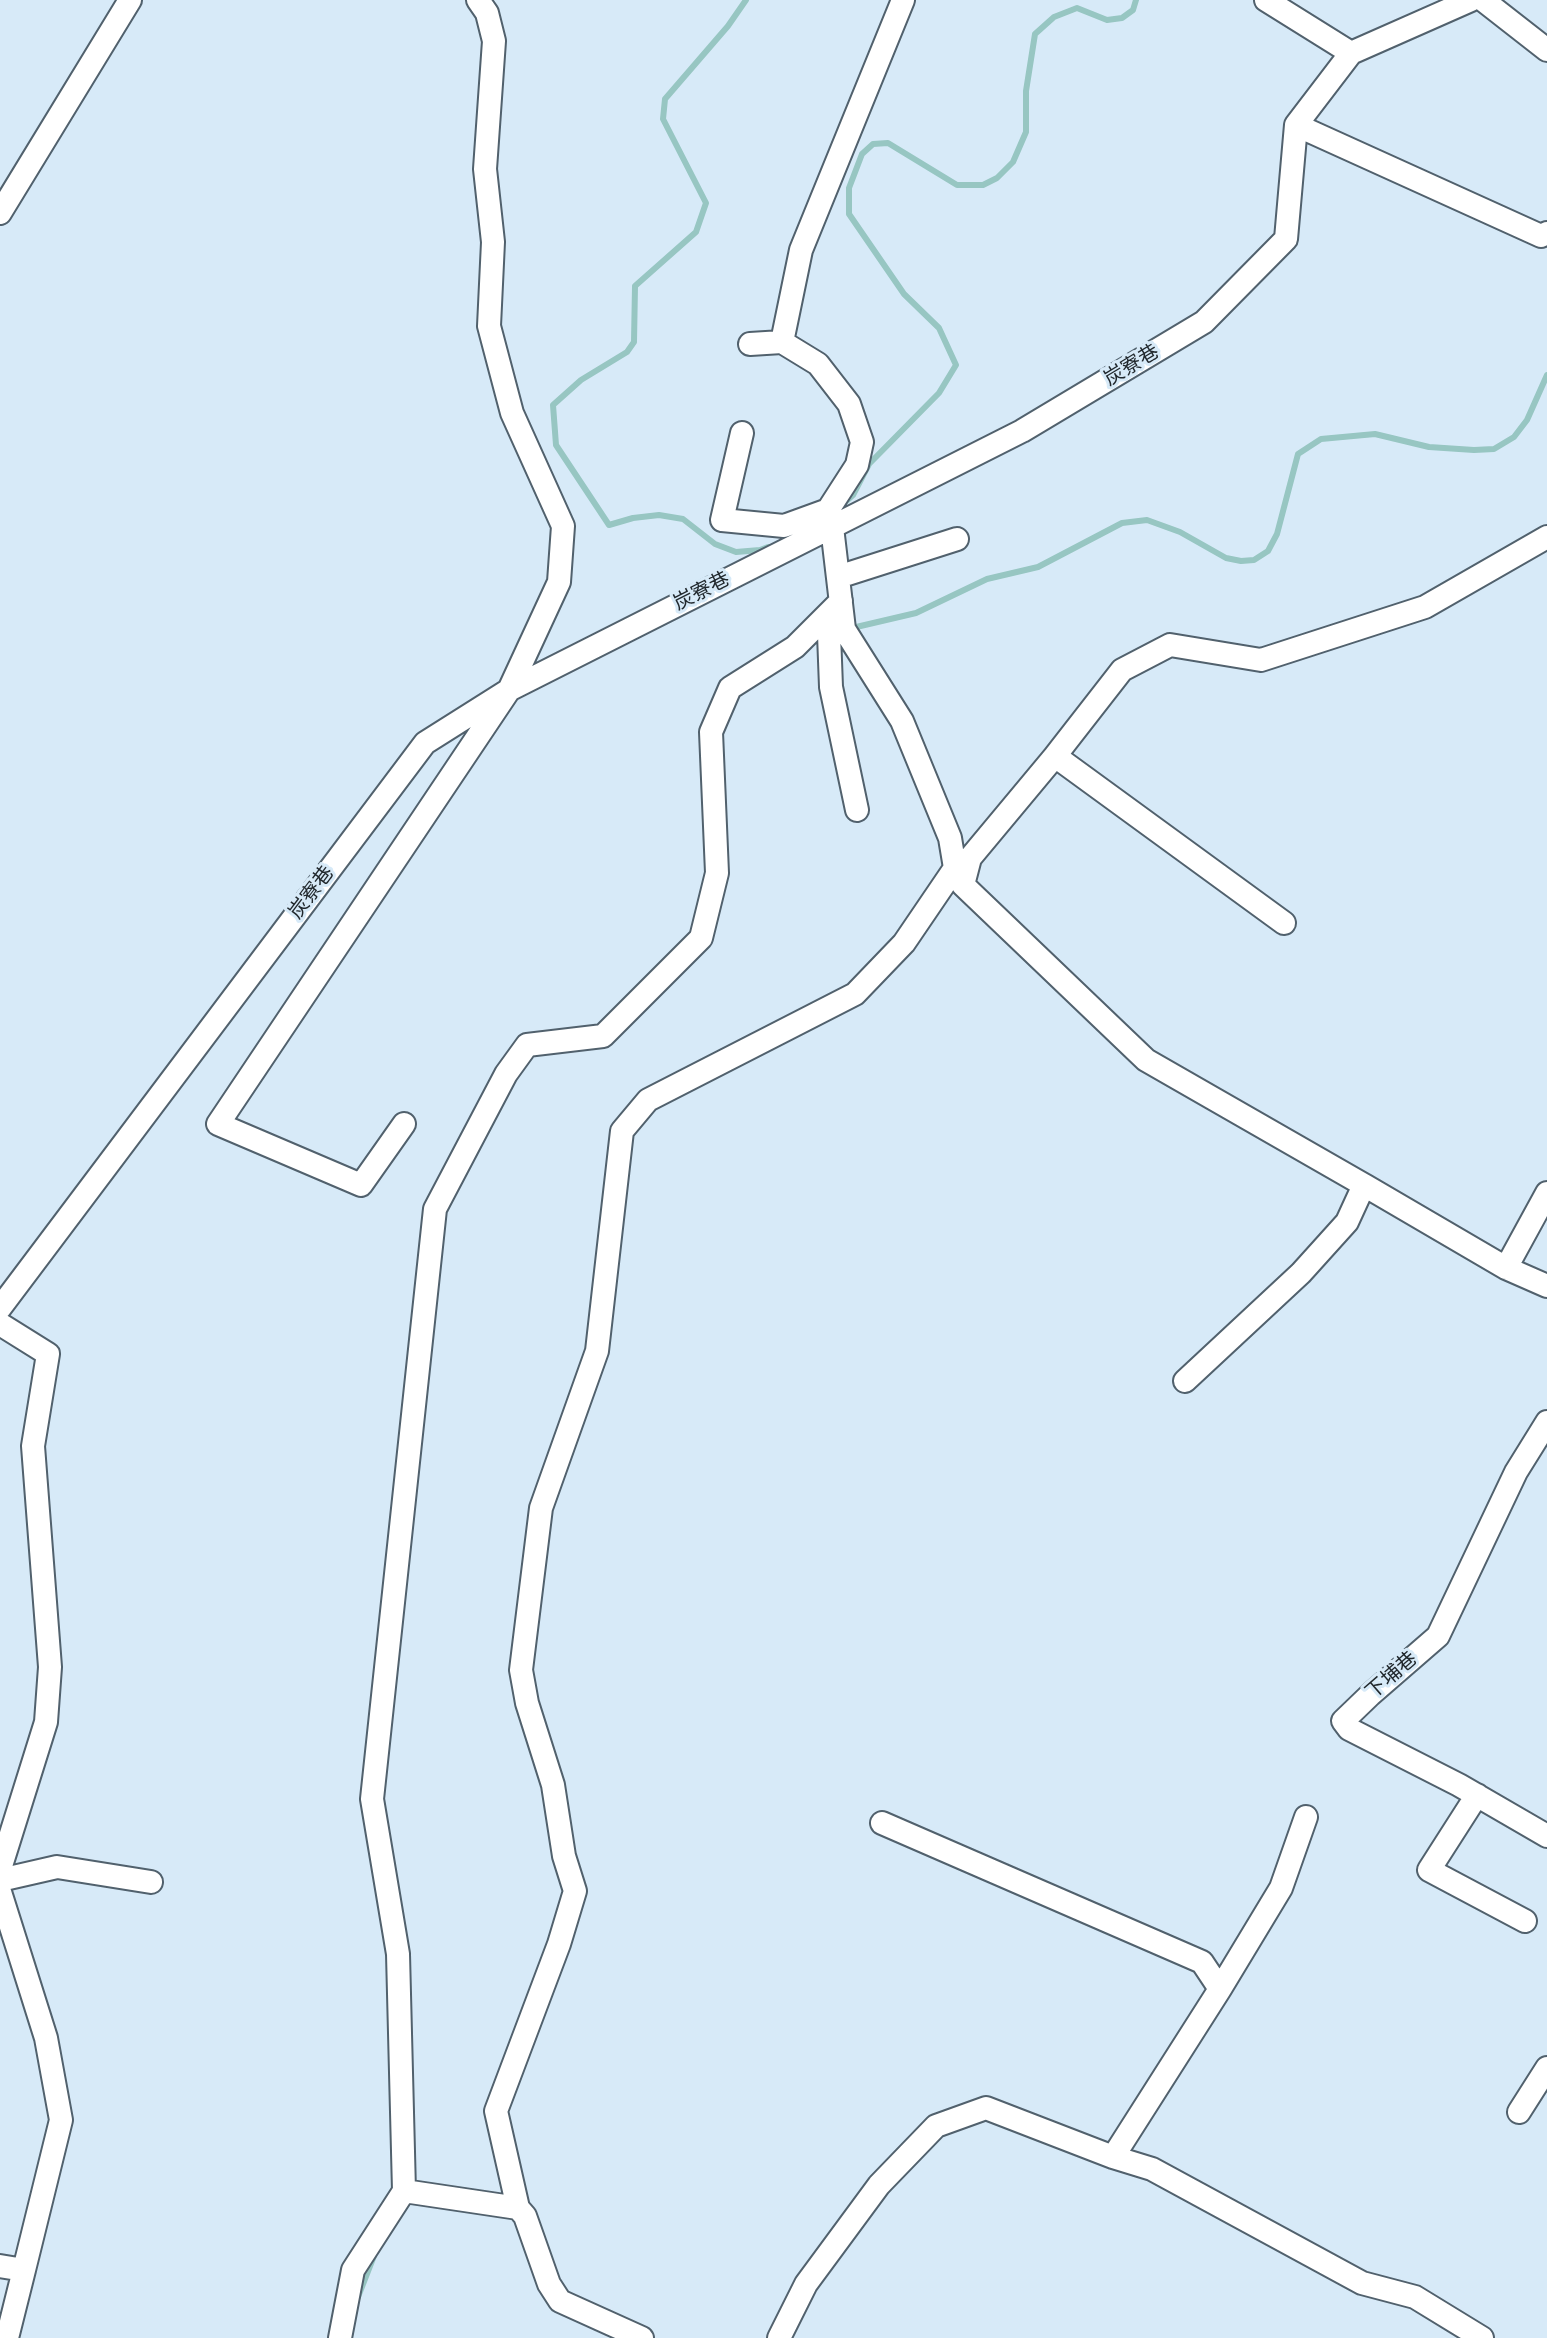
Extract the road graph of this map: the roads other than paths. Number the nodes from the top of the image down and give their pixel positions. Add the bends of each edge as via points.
1 (130, 0) edge
2 (478, 0) edge
3 (903, 0) edge
4 (1266, 0) edge
5 (1471, 0) edge
6 (1483, 0) edge
7 (1547, 50) edge
8 (1351, 53) junction
9 (1296, 125) junction
10 (0, 213) edge
11 (1547, 233) edge
12 (782, 342) junction
13 (750, 344) dead end
14 (742, 433) dead end
15 (832, 527) junction
16 (1547, 537) edge
17 (957, 539) dead end
18 (837, 577) junction
19 (841, 602) junction
20 (844, 629) junction
21 (509, 690) junction
22 (1055, 756) junction
23 (857, 810) dead end
24 (1284, 923) dead end
25 (404, 1124) dead end
26 (1364, 1185) junction
27 (1547, 1193) edge
28 (1506, 1268) junction
29 (1547, 1286) edge
30 (0, 1308) edge
31 (0, 1324) edge
32 (1185, 1381) dead end
33 (1547, 1422) edge
34 (1477, 1795) junction
35 (1306, 1817) dead end
36 (882, 1823) dead end
37 (1547, 1836) edge
38 (0, 1869) edge
39 (0, 1880) edge
40 (151, 1881) dead end
41 (0, 1892) edge
42 (1525, 1921) dead end
43 (1220, 1989) junction
44 (1547, 2068) edge
45 (1519, 2112) dead end
46 (1113, 2157) junction
47 (404, 2192) junction
48 (518, 2208) junction
49 (0, 2266) edge
50 (24, 2270) junction
51 (7, 2338) edge
52 (340, 2338) edge
53 (642, 2338) edge
54 (779, 2338) edge
55 (1482, 2338) edge

1 - 10 street
2 - 21 street via 487,13 494,40 485,169 493,242 489,326 512,413 563,526 559,582
3 - 12 street via 801,250
4 - 8 street
5 - 8 street
6 - 7 street
8 - 9 street
9 - 11 street via 1541,236
9 - 15 street, 炭寮巷 via 1286,239 1204,322 1022,431
12 - 13 street
12 - 14 street via 818,364 849,404 862,442 857,465 828,510 784,526 722,520
15 - 18 street
15 - 21 street, 炭寮巷
16 - 22 street via 1425,607 1261,660 1170,645 1122,670
17 - 18 street
18 - 19 street
19 - 20 street
19 - 47 street via 795,647 730,688 711,732 717,873 701,938 603,1036 527,1045 506,1074 435,1209 372,1799 398,1954
20 - 23 street via 829,634 831,687
20 - 48 street via 902,721 950,838 955,868 904,943 855,994 648,1100 622,1131 597,1351 540,1508 521,1670 527,1703 553,1785 564,1856 575,1891 496,2111
21 - 25 street via 218,1124 361,1185
21 - 30 street, 炭寮巷 via 425,743
22 - 24 street
22 - 26 street via 970,858 963,885 1146,1060
26 - 28 street
26 - 32 street via 1347,1222 1301,1273
27 - 28 street
28 - 29 street
31 - 38 street via 48,1354 33,1446 50,1667 46,1722
33 - 34 street, 下埔巷 via 1516,1472 1438,1636 1343,1720 1349,1729
34 - 37 street, 下埔巷
34 - 42 street via 1429,1870
35 - 43 street via 1281,1888
36 - 43 street via 1202,1962
39 - 40 street via 57,1867
41 - 50 street via 46,2038 61,2120
43 - 46 street
44 - 45 street
46 - 54 street via 986,2108 936,2126 873,2194 806,2284
46 - 55 street via 1152,2169 1362,2283 1414,2297
47 - 48 street
47 - 52 street via 353,2270
48 - 53 street via 525,2216 549,2284 560,2301
49 - 50 street
50 - 51 street

